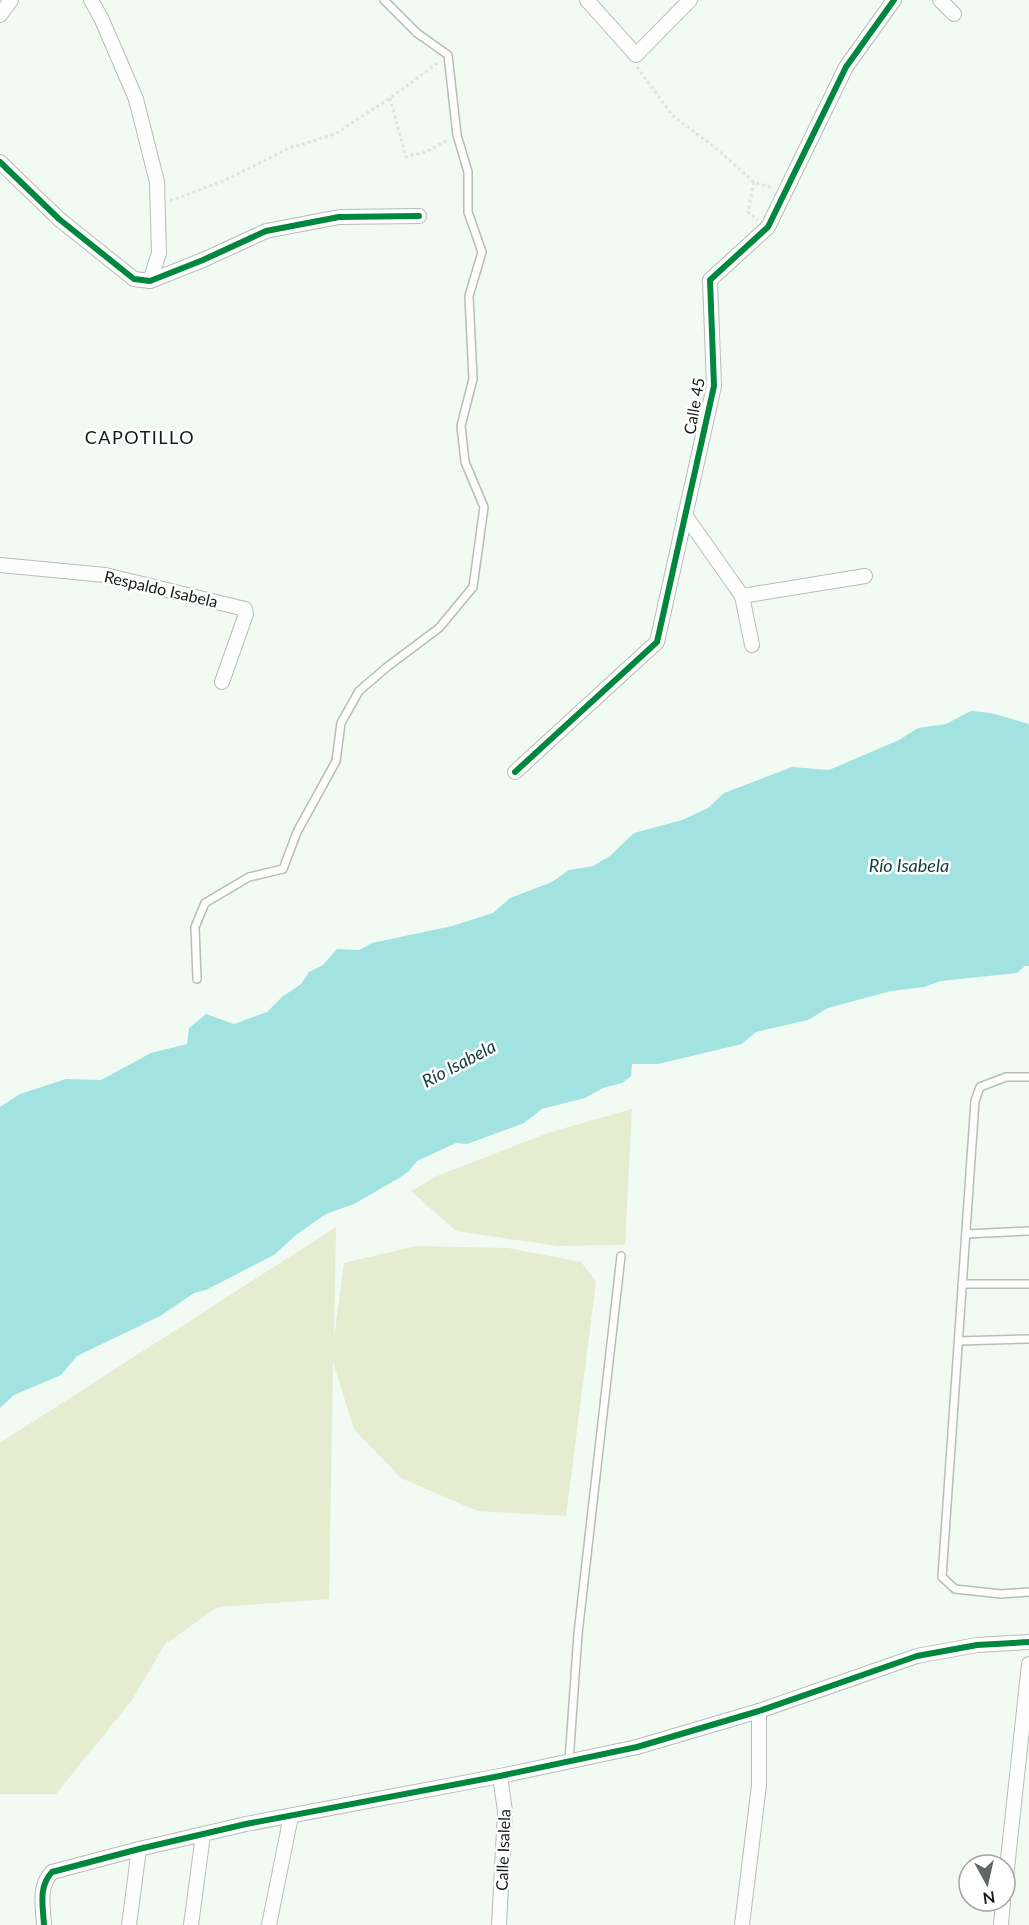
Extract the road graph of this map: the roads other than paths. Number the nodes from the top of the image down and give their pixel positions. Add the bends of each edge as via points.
1 (11, 0) edge
2 (91, 0) edge
3 (384, 0) edge
4 (587, 0) edge
5 (690, 0) edge
6 (894, 0) edge
7 (940, 0) edge
8 (954, 14) dead end
9 (0, 15) edge
10 (0, 162) edge
11 (419, 216) dead end
12 (150, 281) junction
13 (685, 515) junction
14 (0, 565) edge
15 (865, 576) dead end
16 (742, 596) junction
17 (753, 645) dead end
18 (222, 682) dead end
19 (515, 772) dead end
20 (197, 979) dead end
21 (1029, 1077) edge
22 (1029, 1231) edge
23 (966, 1234) junction
24 (621, 1256) dead end
25 (962, 1284) junction
26 (1029, 1284) edge
27 (1029, 1339) edge
28 (958, 1341) junction
29 (1029, 1592) edge
30 (1029, 1642) edge
31 (1029, 1664) edge
32 (759, 1711) junction
33 (569, 1761) junction
34 (500, 1776) junction
35 (291, 1816) junction
36 (203, 1835) junction
37 (139, 1849) junction
38 (1009, 1853) edge
39 (44, 1925) edge
40 (129, 1925) edge
41 (191, 1925) edge
42 (268, 1925) edge
43 (499, 1925) edge
44 (742, 1925) edge

1 - 9 street
2 - 12 street via 136,99 157,182 159,253
3 - 20 lane via 417,33 448,55 457,135 468,172 468,212 482,252 469,296 473,379 461,426 465,462 484,507 473,587 439,628 359,691 341,723 336,761 297,832 283,869 249,877 205,903 195,927
4 - 5 street via 636,55
6 - 13 street, Calle 45 via 846,67 768,227 710,280 714,386
7 - 8 street
10 - 12 street via 59,219 105,256 134,279
11 - 12 street via 339,217 266,231
13 - 16 street
13 - 19 street, Calle 45 via 657,642
14 - 18 street, Respaldo Isabela via 105,574 245,609
15 - 16 street
16 - 17 street
21 - 23 lane via 1006,1077 980,1087 975,1101
22 - 23 lane
23 - 25 lane
24 - 33 lane via 579,1634
25 - 26 lane
25 - 28 lane
27 - 28 lane
28 - 29 lane via 942,1577 955,1589 1001,1594
30 - 32 street via 977,1644 917,1656
31 - 38 street
32 - 33 street via 637,1747
32 - 44 street via 759,1785
33 - 34 street
34 - 35 street
34 - 43 street, Calle Isalela via 506,1811
35 - 36 street
35 - 42 street
36 - 37 street
36 - 41 street
37 - 39 street via 52,1872 42,1887
37 - 40 street

